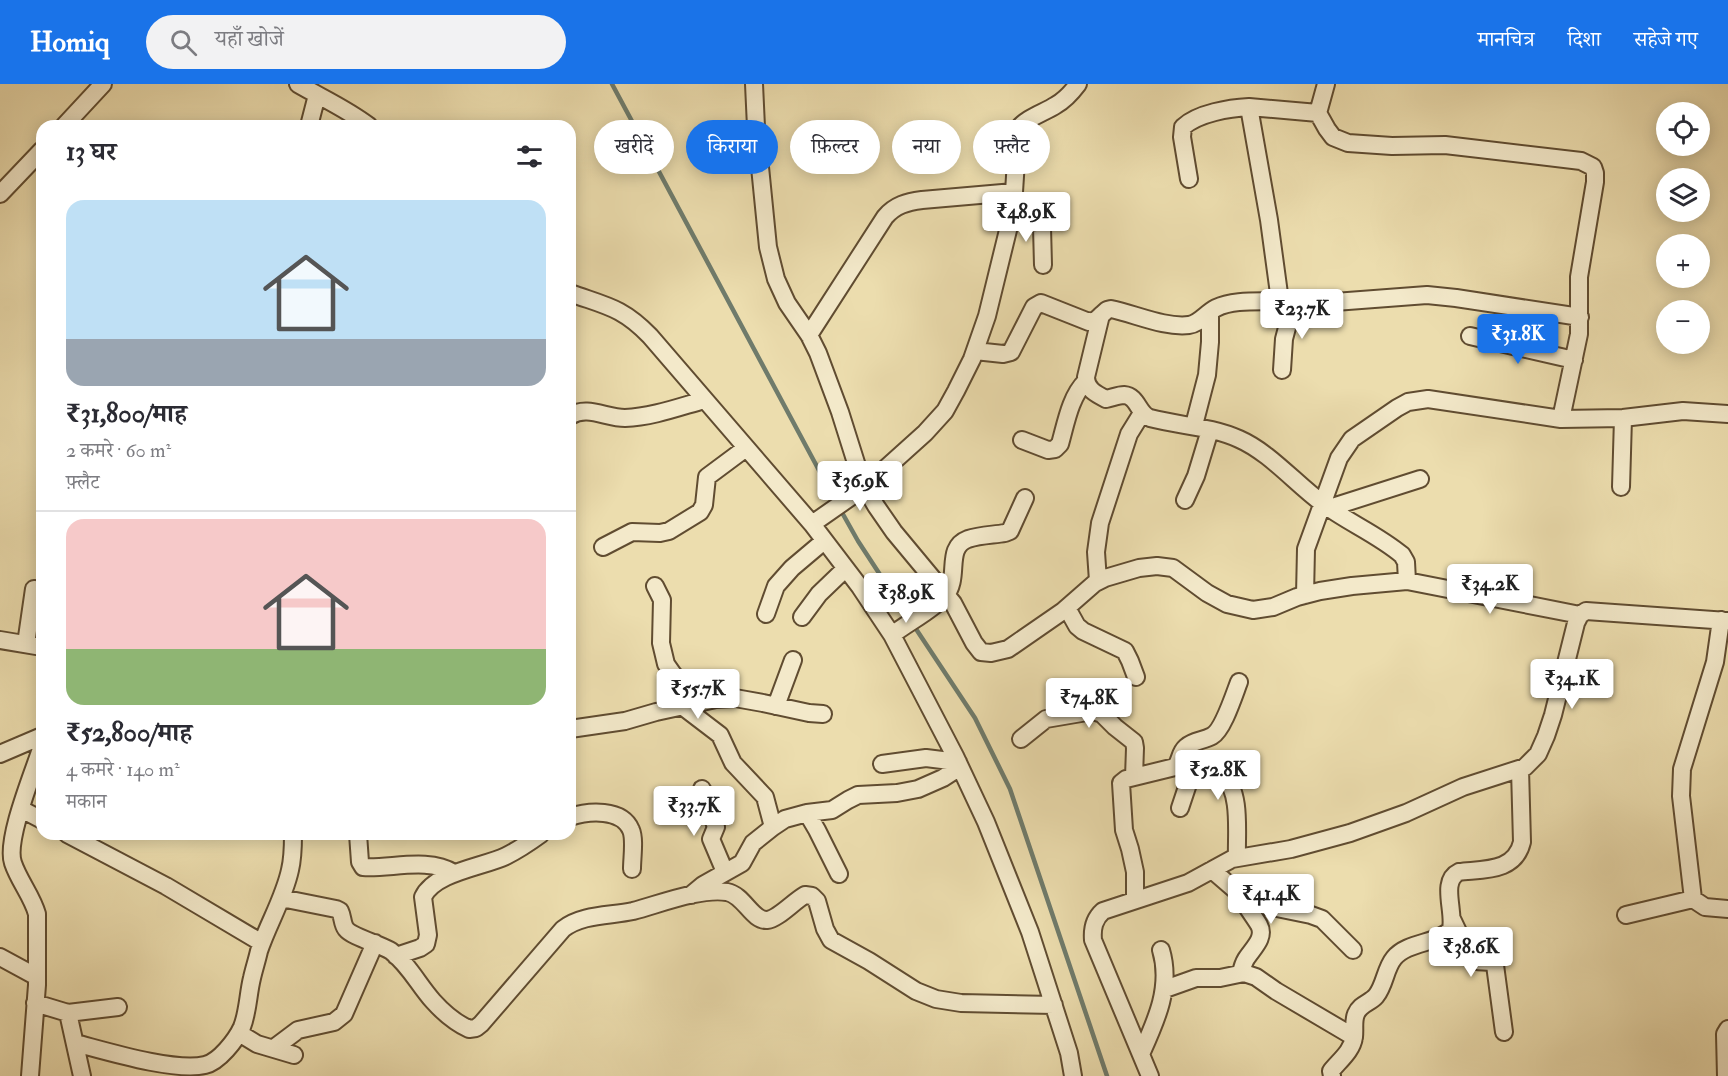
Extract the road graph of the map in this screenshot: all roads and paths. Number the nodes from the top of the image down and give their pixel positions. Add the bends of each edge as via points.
1 (103, 84) edge
2 (298, 84) edge
3 (754, 84) edge
4 (1078, 84) edge
5 (1326, 84) edge
6 (316, 95) junction
7 (1249, 107) junction
8 (1318, 112) junction
9 (70, 120) edge
10 (310, 120) edge
11 (362, 120) edge
12 (36, 158) edge
13 (1189, 179) dead end
14 (1014, 192) junction
15 (0, 194) edge
16 (1010, 219) junction
17 (1043, 265) dead end
18 (576, 295) edge
19 (1287, 303) junction
20 (1210, 312) junction
21 (1101, 315) junction
22 (1580, 317) junction
23 (809, 335) junction
24 (1470, 336) dead end
25 (975, 351) junction
26 (1574, 360) junction
27 (1282, 370) dead end
28 (1086, 381) junction
29 (704, 400) junction
30 (576, 413) edge
31 (1142, 413) junction
32 (1728, 414) edge
33 (1561, 418) junction
34 (1623, 418) junction
35 (1202, 428) junction
36 (1022, 440) dead end
37 (746, 448) junction
38 (1420, 479) dead end
39 (1621, 487) dead end
40 (860, 489) junction
41 (1025, 498) dead end
42 (1185, 500) dead end
43 (1326, 506) junction
44 (815, 522) junction
45 (824, 541) junction
46 (603, 547) dead end
47 (845, 569) junction
48 (1098, 581) junction
49 (1407, 581) junction
50 (655, 586) dead end
51 (34, 589) dead end
52 (1305, 595) junction
53 (940, 600) junction
54 (1067, 609) junction
55 (766, 614) dead end
56 (1580, 615) junction
57 (802, 617) dead end
58 (1724, 621) edge
59 (898, 630) junction
60 (0, 640) edge
61 (34, 646) edge
62 (793, 660) dead end
63 (1136, 677) dead end
64 (1239, 682) dead end
65 (689, 705) junction
66 (776, 706) junction
67 (824, 714) dead end
68 (576, 728) edge
69 (36, 739) edge
70 (1021, 739) dead end
71 (1182, 753) junction
72 (0, 754) edge
73 (1201, 763) junction
74 (882, 764) dead end
75 (959, 764) junction
76 (36, 768) edge
77 (1520, 769) junction
78 (1134, 777) junction
79 (702, 789) dead end
80 (1180, 808) dead end
81 (21, 809) junction
82 (807, 813) junction
83 (576, 816) edge
84 (36, 817) edge
85 (773, 826) junction
86 (78, 840) edge
87 (293, 840) edge
88 (358, 840) edge
89 (532, 840) edge
90 (1237, 858) junction
91 (632, 868) dead end
92 (1212, 870) junction
93 (725, 872) junction
94 (454, 873) junction
95 (839, 874) dead end
96 (1241, 895) junction
97 (691, 896) junction
98 (281, 898) junction
99 (1693, 899) junction
100 (1135, 900) junction
101 (1728, 909) edge
102 (1626, 915) dead end
103 (1452, 919) junction
104 (262, 943) junction
105 (375, 943) junction
106 (1161, 950) dead end
107 (1353, 950) dead end
108 (396, 956) junction
109 (0, 957) edge
110 (1241, 973) junction
111 (37, 976) junction
112 (1165, 989) junction
113 (35, 1003) junction
114 (1054, 1005) junction
115 (118, 1007) dead end
116 (68, 1013) junction
117 (1728, 1029) edge
118 (1504, 1032) dead end
119 (239, 1033) junction
120 (1354, 1037) junction
121 (75, 1043) junction
122 (274, 1048) junction
123 (294, 1054) dead end
124 (1141, 1054) junction
125 (206, 1070) edge
126 (179, 1071) edge
127 (30, 1076) edge
128 (82, 1076) edge
129 (1072, 1076) edge
130 (1150, 1076) edge
131 (1332, 1076) edge
132 (1726, 1076) edge

1 - 9 street
2 - 6 street
3 - 23 street via 768,247 783,295
4 - 14 street via 1056,106 1018,129
5 - 8 street
6 - 10 street
6 - 11 street
7 - 8 street
7 - 13 street via 1211,113 1183,127
7 - 19 street
8 - 22 street via 1333,136 1348,143 1445,145 1581,161 1593,167 1595,182 1579,277
12 - 15 street
14 - 16 street
14 - 23 street via 922,200 894,208
16 - 17 street via 1041,225
16 - 25 street
18 - 29 street via 613,307 636,322
19 - 20 street via 1232,303
19 - 22 street via 1427,295
19 - 27 street
20 - 21 street via 1186,326 1112,309
20 - 35 street
21 - 25 street via 1089,322 1041,303 1034,307 1011,352
21 - 28 street
22 - 26 street
23 - 40 street via 840,412
24 - 26 street
25 - 40 street via 945,411
26 - 33 street
28 - 31 street via 1106,399 1130,397
28 - 36 street via 1074,399 1058,447 1048,450
29 - 30 street via 627,418
29 - 37 street
31 - 35 street via 1149,418
31 - 48 street via 1129,434 1100,524 1096,552
32 - 34 street via 1683,411
33 - 34 street
33 - 43 street via 1428,399 1408,402 1352,439 1339,458
34 - 39 street
35 - 42 street via 1196,476
35 - 43 street via 1252,446
37 - 44 street
37 - 46 street via 707,477 700,512 669,531 632,532
38 - 43 street
40 - 44 street
40 - 53 street via 876,506
41 - 53 street via 1010,531 970,538 958,545 953,581
43 - 49 street via 1402,555
43 - 52 street via 1306,549
44 - 45 street
45 - 47 street
45 - 55 street via 776,586
47 - 57 street
47 - 59 street
48 - 52 street via 1138,568 1165,567 1173,568 1227,604 1241,608 1262,610
48 - 54 street
49 - 52 street via 1352,585
49 - 56 street
50 - 65 street via 662,600 661,643 666,664 686,688
51 - 61 street
53 - 54 street via 953,603 977,648 985,653 1008,649
53 - 59 street
54 - 63 street via 1083,631 1125,651
56 - 58 street via 1592,611
56 - 77 street via 1546,736 1533,760
58 - 99 street via 1682,769 1681,796
59 - 75 street
60 - 61 street
62 - 66 street
64 - 71 street via 1218,732 1194,742
65 - 66 street via 735,698
65 - 68 street
65 - 85 street via 720,735 732,763 765,797
66 - 67 street
69 - 72 street
70 - 78 street via 1046,719 1097,712 1134,742
71 - 73 street
71 - 78 street via 1174,767
73 - 80 street via 1189,781
73 - 90 street via 1225,777 1233,791
74 - 75 street via 926,758
75 - 82 street via 943,778 918,789 858,795 832,810
75 - 114 street via 1026,921
76 - 81 street
77 - 90 street via 1463,787 1350,833
77 - 103 street via 1520,850 1512,862 1502,866 1453,875 1449,885
78 - 100 street via 1122,780 1120,786 1124,830 1135,872
79 - 93 street via 716,827 711,839
81 - 84 street
81 - 111 street via 11,853 37,914
82 - 85 street
82 - 95 street
83 - 91 street via 602,812 626,822 632,836
85 - 93 street via 753,843 742,863
86 - 104 street
87 - 98 street via 290,872
88 - 94 street via 363,867 431,866
89 - 94 street via 506,856
90 - 92 street
92 - 96 street
92 - 100 street via 1188,883
93 - 97 street
94 - 108 street via 429,888 423,897 426,944
96 - 107 street via 1257,904 1322,919
96 - 110 street via 1262,932
97 - 108 street via 570,923 473,1029 464,1027 440,1008
97 - 114 street via 736,894 764,920 805,895 812,896 831,940 916,991 950,1002
98 - 104 street
98 - 105 street via 336,909 346,929
99 - 101 street via 1705,907
99 - 102 street
100 - 124 street via 1103,911 1092,932
103 - 118 street via 1471,959 1495,965
103 - 120 street via 1448,932 1395,956 1378,994 1358,1010
104 - 119 street
105 - 108 street
105 - 122 street via 344,1014 334,1022 298,1030
106 - 112 street
109 - 111 street
110 - 112 street via 1196,978
110 - 120 street via 1256,977
111 - 113 street
112 - 124 street
113 - 116 street
113 - 127 street
114 - 129 street
115 - 116 street
116 - 121 street
117 - 132 street
119 - 122 street via 257,1044
119 - 125 street
120 - 131 street via 1348,1052 1331,1071
121 - 126 street
121 - 128 street
122 - 123 street
124 - 130 street
125 - 126 street

